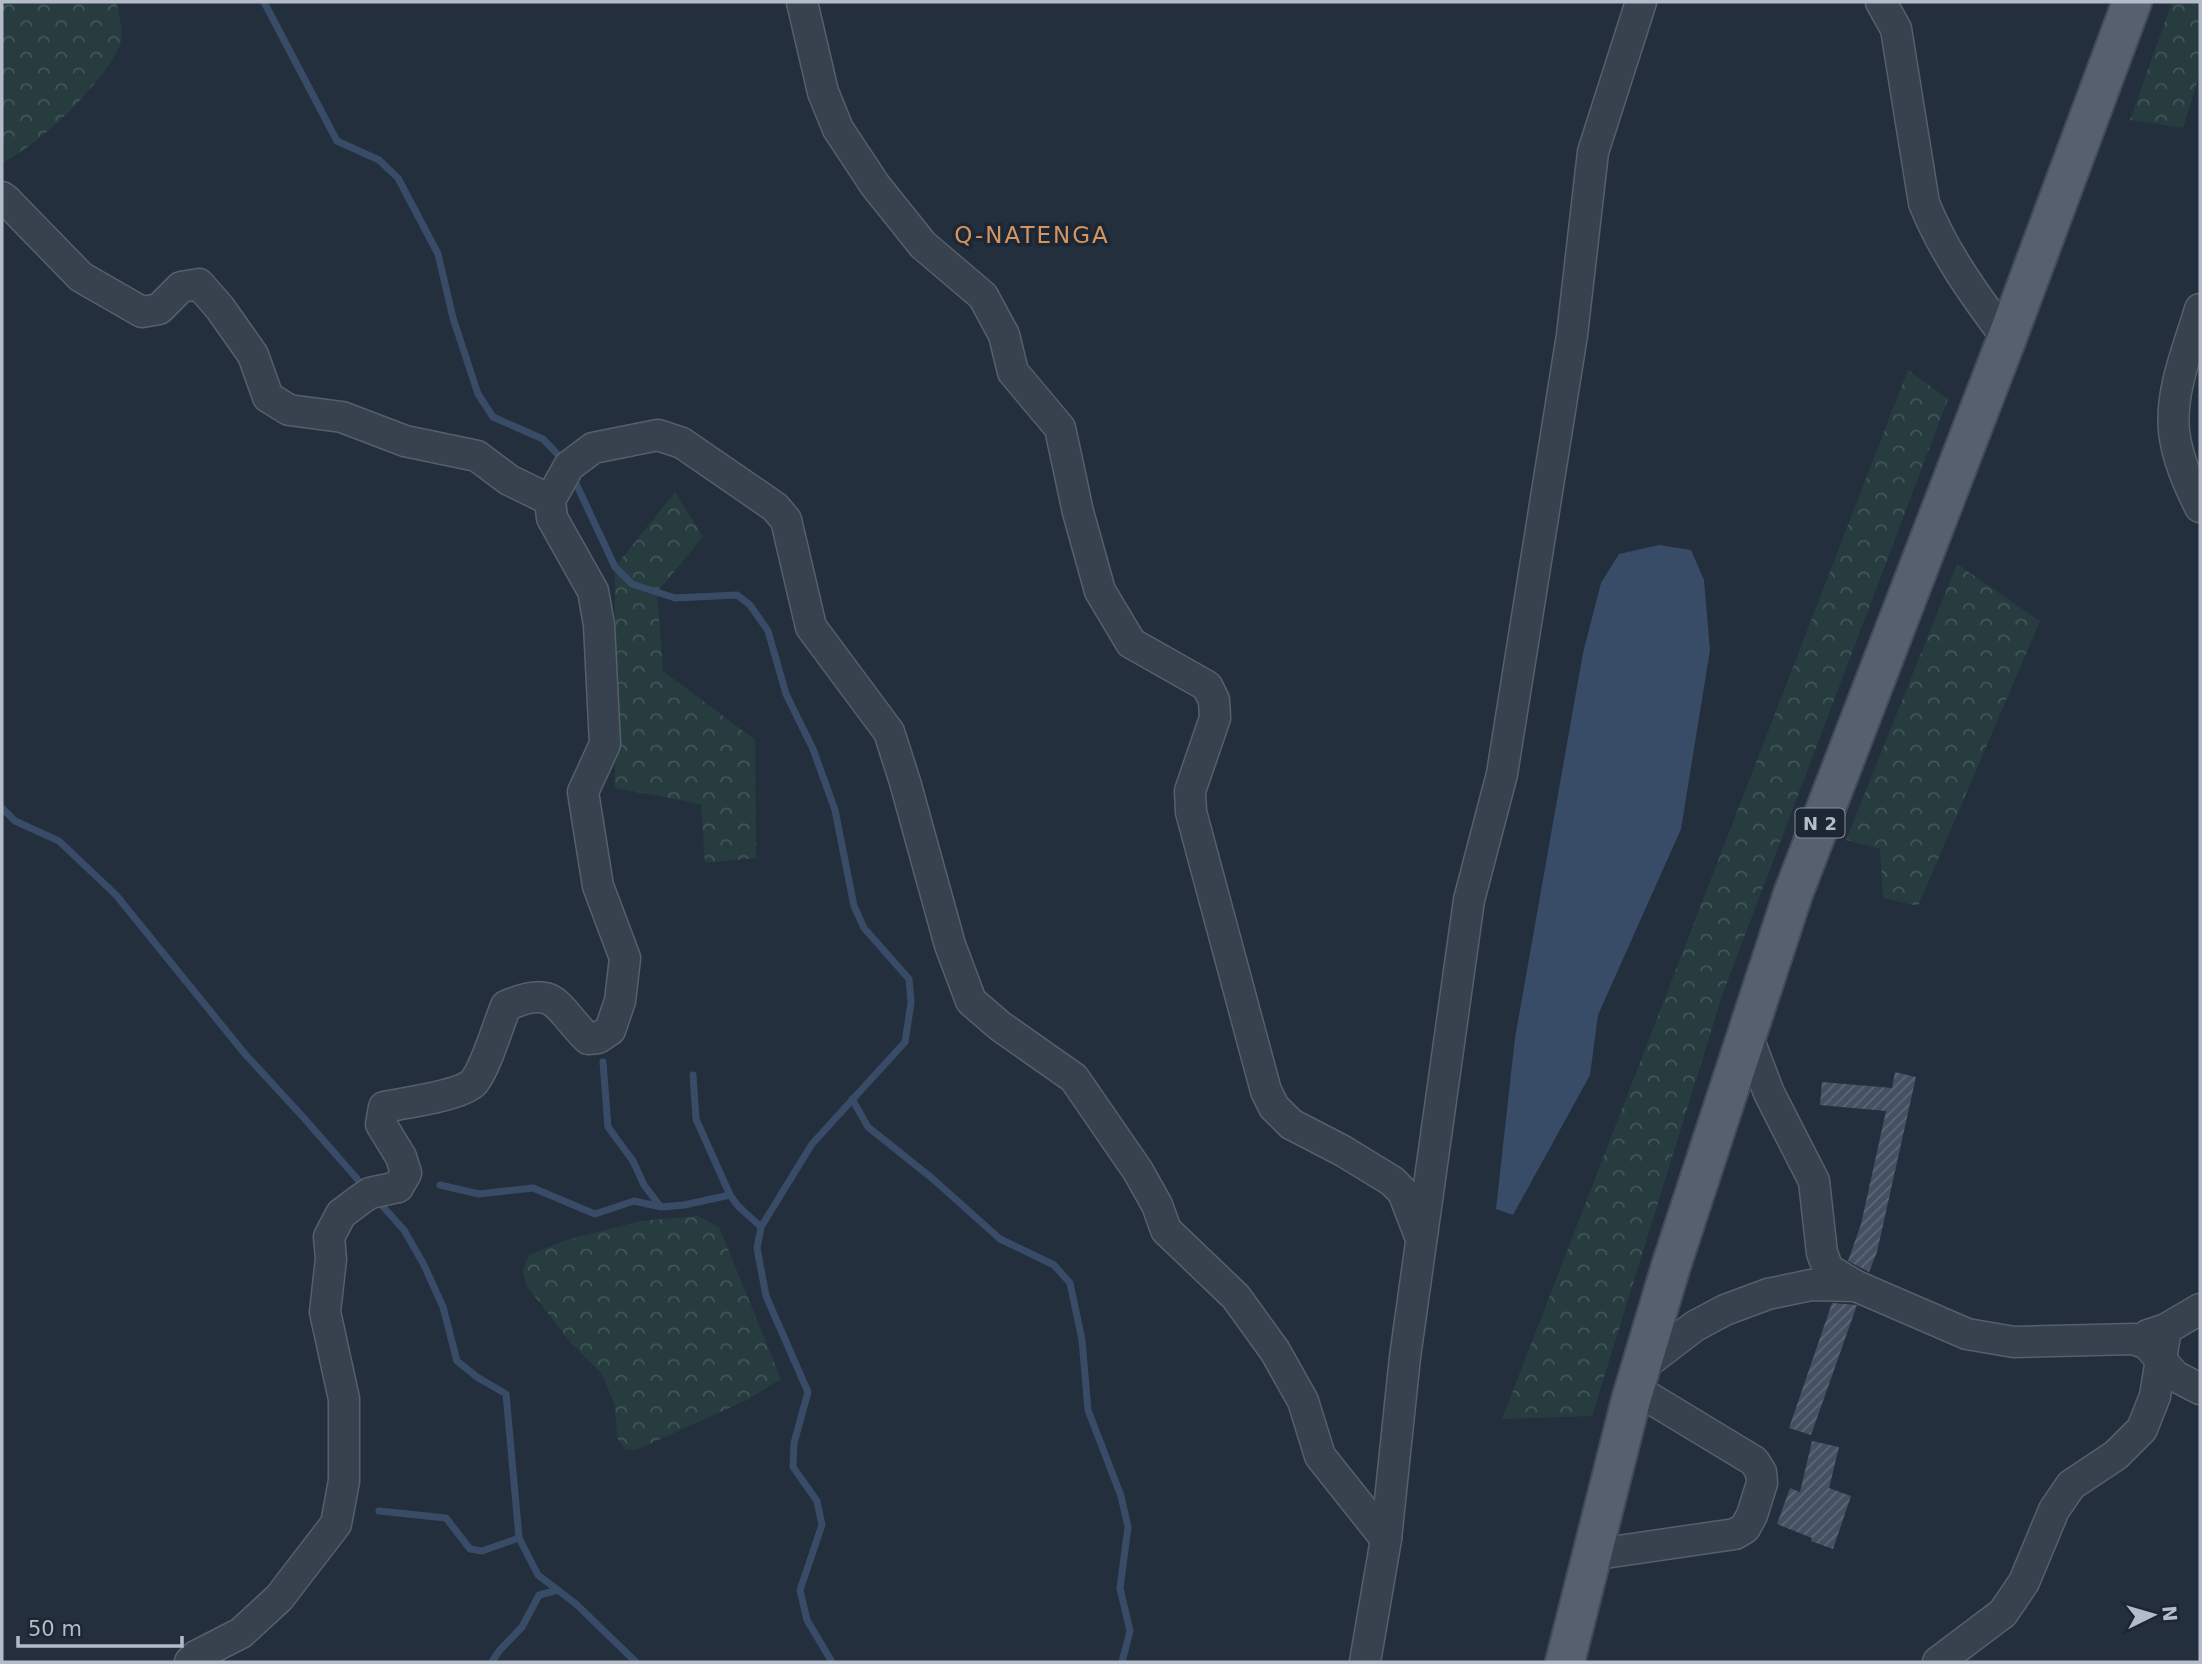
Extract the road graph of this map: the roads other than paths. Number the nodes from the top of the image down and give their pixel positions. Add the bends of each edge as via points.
1 (802, 2) edge
2 (1641, 2) edge
3 (1881, 2) edge
4 (2132, 2) edge
5 (2, 197) edge
6 (2200, 309) edge
7 (2007, 338) junction
8 (550, 500) junction
9 (2200, 507) edge
10 (1747, 1035) junction
11 (1422, 1240) junction
12 (1856, 1286) junction
13 (2200, 1308) edge
14 (2166, 1329) junction
15 (2134, 1339) junction
16 (2162, 1362) junction
17 (1637, 1379) junction
18 (2200, 1389) edge
19 (1386, 1539) junction
20 (1591, 1555) junction
21 (190, 1662) edge
22 (1365, 1662) edge
23 (1565, 1662) edge
24 (1937, 1662) edge

1 - 11 street via 823,92 838,129 923,245 983,296 1004,335 1013,372 1060,428 1100,591 1131,643 1207,686 1214,700 1215,718 1189,791 1191,812 1274,1107 1291,1124 1392,1181 1403,1192
2 - 11 street via 1593,152 1572,335 1502,774 1469,900
3 - 7 street via 1896,29 1924,202 1981,304
4 - 7 main road, N 2
5 - 8 street via 81,277 142,312 159,309 181,287 199,284 253,355 268,397 289,410 342,417 405,441 477,456 509,480
6 - 9 street via 2178,385 2174,430 2186,479
7 - 10 main road, N 2 via 1793,894
8 - 19 street via 569,466 593,448 658,435 682,443 781,513 790,532 811,627 889,732 950,945 971,1001 1074,1078 1138,1171 1166,1230 1236,1297 1275,1351 1303,1401 1320,1456
8 - 21 street via 552,518 593,591 599,625 605,744 583,792 598,886 625,958 620,1001 610,1030 588,1039 550,999 522,999 506,1006 473,1084 446,1095 384,1107 381,1124 406,1173 398,1187 370,1193 341,1214 329,1237 325,1312 344,1399 344,1481 336,1524 279,1598 241,1633
10 - 12 street via 1769,1093 1814,1181 1828,1269
10 - 17 main road, N 2
11 - 19 street
12 - 15 street via 1967,1334 2014,1342
12 - 17 street via 1811,1285 1725,1310 1695,1326
13 - 14 street
14 - 15 street
14 - 16 street
15 - 16 street via 2147,1344
16 - 18 street via 2175,1376
16 - 24 street via 2142,1429 2116,1455 2071,1485 2054,1510 2024,1582 2003,1613
17 - 20 main road, N 2
17 - 20 street via 1754,1461 1762,1472 1762,1483 1752,1515 1735,1534
19 - 22 street
20 - 23 main road, N 2

